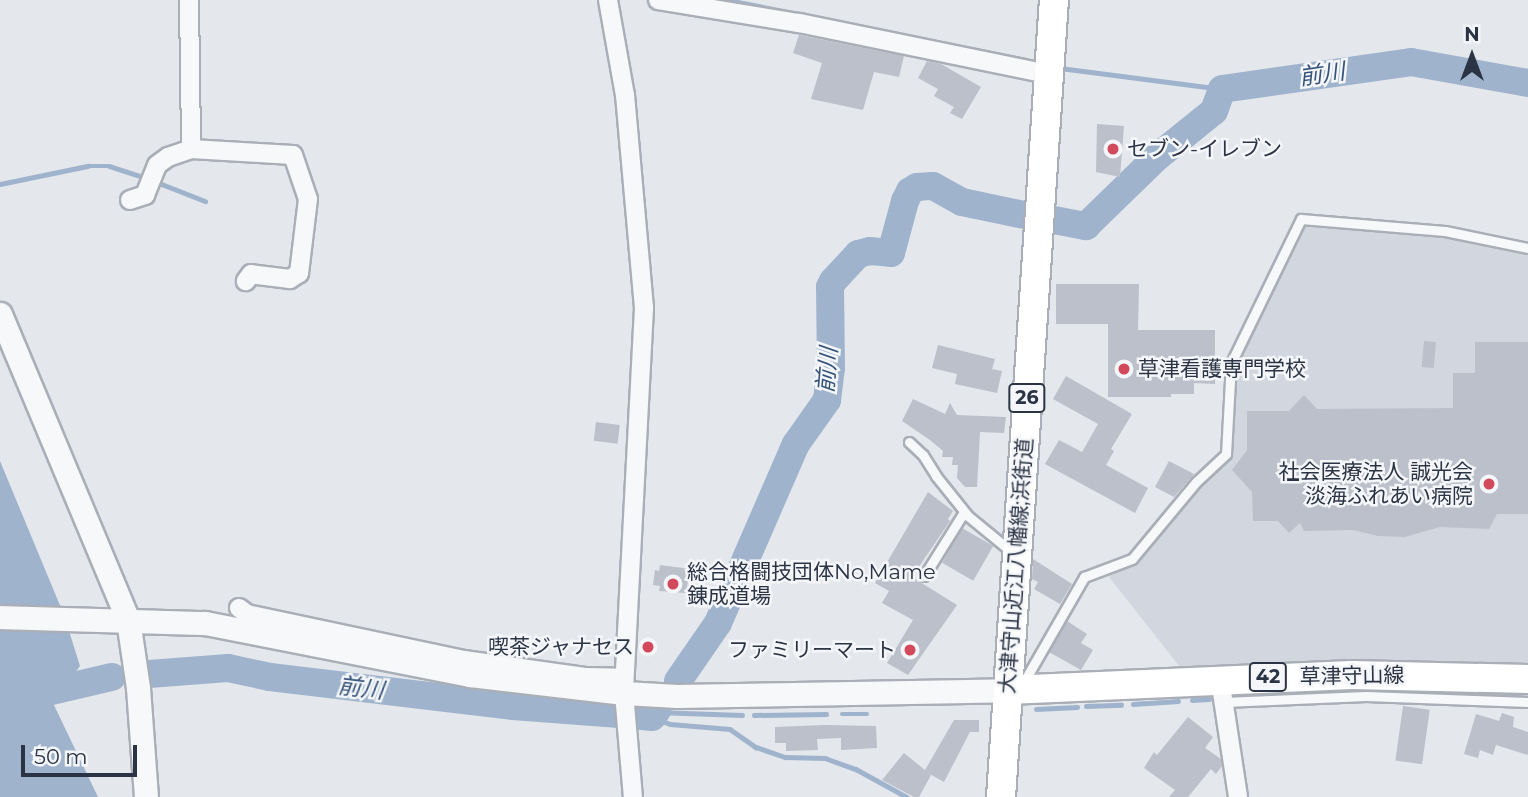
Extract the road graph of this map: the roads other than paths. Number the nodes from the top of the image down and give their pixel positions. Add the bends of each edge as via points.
1 (189, 0) edge
2 (608, 0) edge
3 (657, 0) edge
4 (1054, 0) edge
5 (1047, 74) junction
6 (191, 149) junction
7 (130, 200) dead end
8 (1528, 248) edge
9 (246, 281) dead end
10 (0, 314) edge
11 (909, 442) dead end
12 (964, 512) junction
13 (1017, 556) junction
14 (924, 576) dead end
15 (239, 608) dead end
16 (0, 617) edge
17 (128, 621) junction
18 (1528, 679) edge
19 (1014, 690) junction
20 (1222, 690) junction
21 (629, 692) junction
22 (1528, 702) edge
23 (146, 797) edge
24 (633, 797) edge
25 (1001, 797) edge
26 (1238, 797) edge

1 - 6 street
2 - 21 street via 625,94 645,308
3 - 5 street via 799,23
4 - 5 main road, 大津守山近江八幡線;浜街道 / 26
5 - 13 main road, 大津守山近江八幡線;浜街道 / 26
6 - 7 street via 157,165 145,195
6 - 9 street via 293,155 308,199 299,273 290,279 251,274
8 - 19 lane via 1445,231 1301,219 1231,363 1226,454 1196,482 1132,559 1084,577
10 - 17 street
11 - 12 lane
12 - 13 lane
12 - 14 lane
13 - 19 main road, 大津守山近江八幡線;浜街道 / 26
15 - 21 street via 247,614 464,660 585,677
16 - 17 street
17 - 21 street via 205,623 470,675
17 - 23 street
18 - 20 main road, 草津守山線 / 42 via 1365,675
19 - 20 main road, 草津守山線 / 42
19 - 21 street via 677,696
19 - 25 main road, 大津守山近江八幡線;浜街道 / 26
20 - 22 lane
20 - 26 street
21 - 24 street via 625,726

